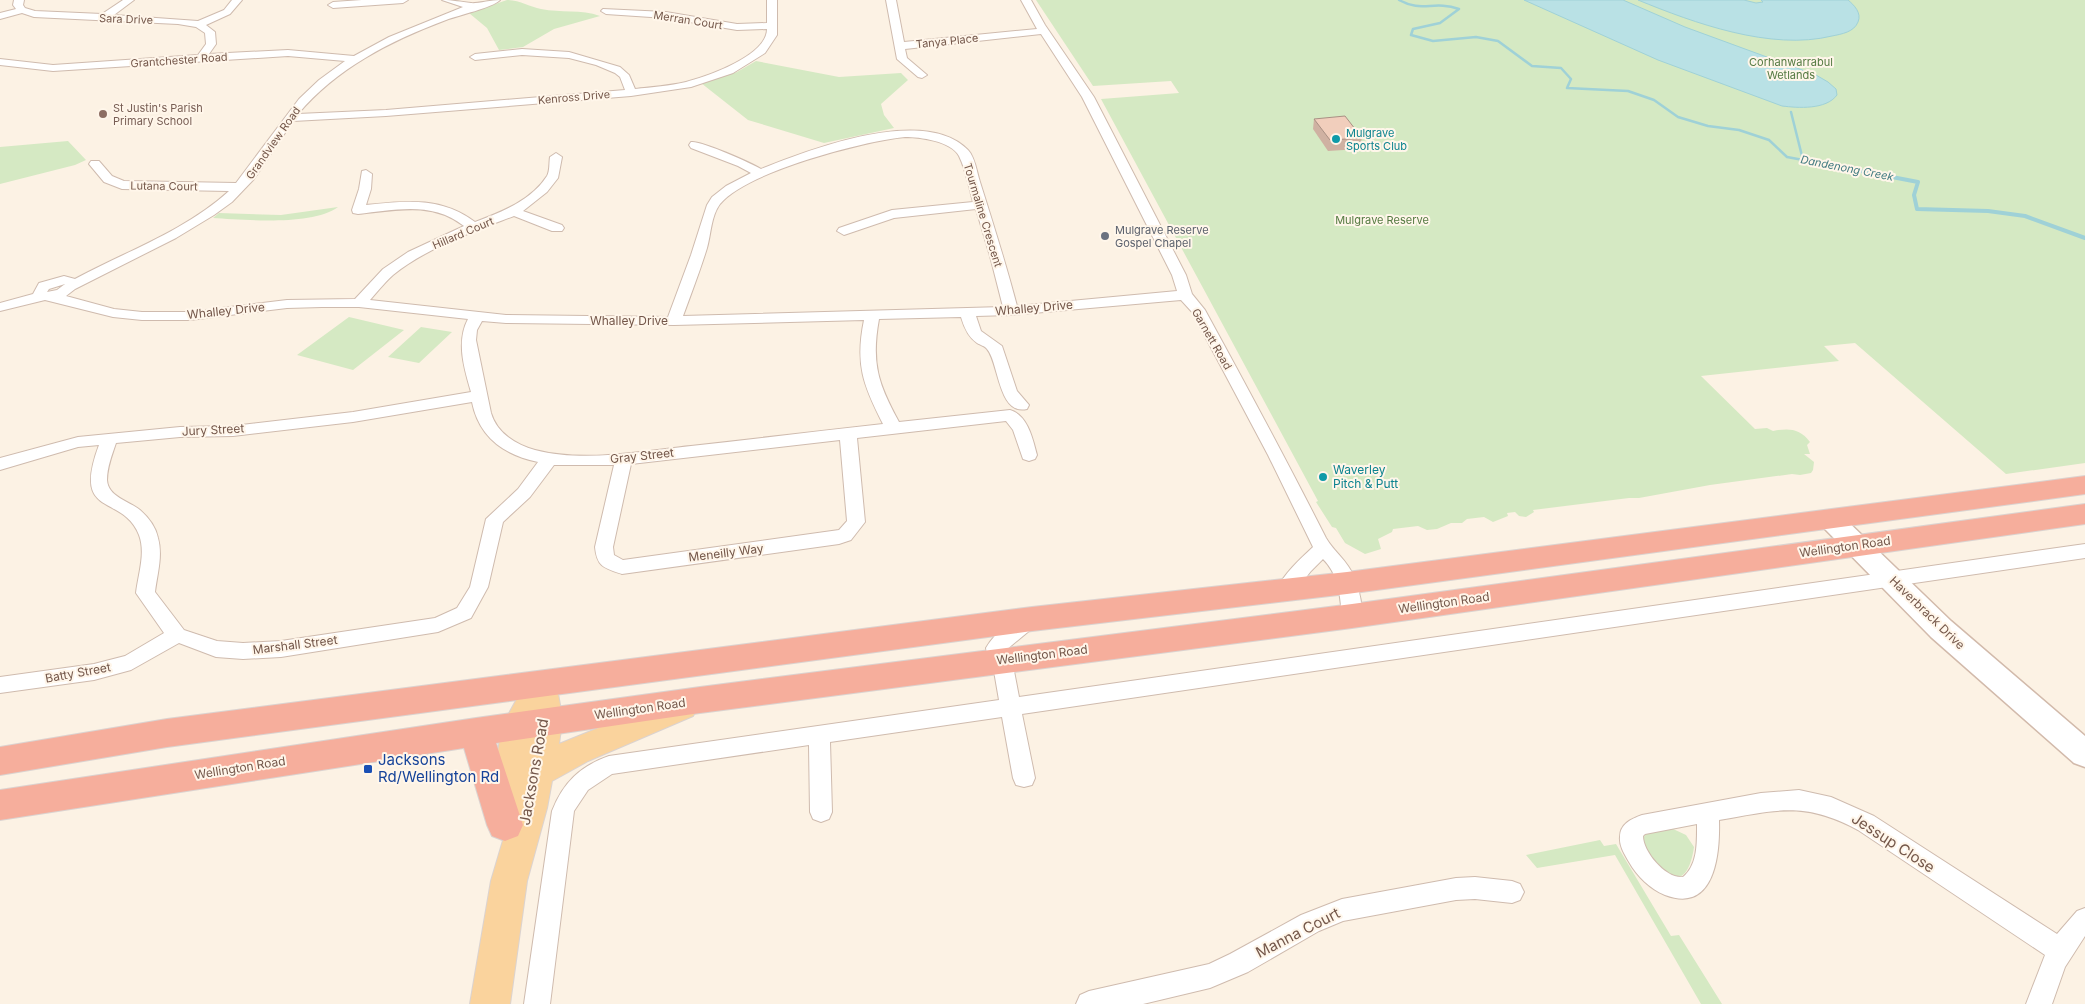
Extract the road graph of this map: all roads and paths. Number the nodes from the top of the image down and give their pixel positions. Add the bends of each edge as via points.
1 (129, 0) edge
2 (237, 0) edge
3 (403, 0) edge
4 (447, 0) edge
5 (495, 0) edge
6 (772, 0) edge
7 (891, 0) edge
8 (1026, 0) edge
9 (20, 5) edge
10 (332, 5) dead end
11 (474, 7) junction
12 (606, 11) dead end
13 (0, 16) edge
14 (103, 18) junction
15 (199, 24) junction
16 (771, 26) junction
17 (1043, 32) junction
18 (899, 46) junction
19 (201, 58) junction
20 (475, 58) dead end
21 (358, 59) junction
22 (0, 62) edge
23 (922, 75) dead end
24 (631, 92) junction
25 (291, 116) junction
26 (695, 145) dead end
27 (556, 158) dead end
28 (96, 164) dead end
29 (366, 174) dead end
30 (761, 174) junction
31 (240, 188) junction
32 (980, 205) junction
33 (514, 212) junction
34 (473, 227) junction
35 (557, 228) dead end
36 (844, 231) dead end
37 (68, 285) junction
38 (45, 293) junction
39 (1185, 295) junction
40 (76, 302) junction
41 (359, 303) junction
42 (0, 306) edge
43 (1011, 311) junction
44 (968, 313) junction
45 (872, 316) junction
46 (482, 317) junction
47 (674, 321) junction
48 (479, 393) junction
49 (1021, 405) dead end
50 (893, 427) junction
51 (848, 433) junction
52 (110, 438) junction
53 (1030, 454) dead end
54 (549, 459) junction
55 (624, 459) junction
56 (0, 464) edge
57 (2085, 485) edge
58 (2085, 514) edge
59 (1831, 520) junction
60 (1858, 545) junction
61 (1323, 549) junction
62 (2085, 551) edge
63 (1892, 580) junction
64 (1347, 583) junction
65 (1285, 590) junction
66 (1166, 603) junction
67 (1352, 616) junction
68 (1032, 619) junction
69 (177, 634) junction
70 (1177, 639) junction
71 (998, 660) junction
72 (0, 685) edge
73 (540, 685) junction
74 (700, 700) junction
75 (2027, 702) junction
76 (1011, 706) junction
77 (532, 724) junction
78 (476, 732) junction
79 (819, 733) junction
80 (2085, 741) edge
81 (2085, 754) edge
82 (0, 761) edge
83 (536, 773) junction
84 (1024, 778) dead end
85 (0, 805) edge
86 (821, 812) dead end
87 (1708, 812) dead end
88 (505, 825) junction
89 (509, 881) junction
90 (1512, 892) dead end
91 (2085, 919) edge
92 (2059, 950) junction
93 (490, 1004) edge
94 (537, 1004) edge
95 (1089, 1004) edge
96 (2039, 1004) edge

1 - 14 street
2 - 15 street via 227,12
3 - 10 street
4 - 11 street
5 - 11 street, Grandview Road
6 - 16 street, Kenross Drive
7 - 18 street, Tanya Place
8 - 17 street, Garnett Road
9 - 13 street
9 - 14 street, Sara Drive via 51,16
11 - 21 street, Grandview Road via 410,31
12 - 16 street, Merran Court via 666,15 737,27
14 - 15 street, Sara Drive
15 - 19 street via 210,32 211,44
16 - 24 street, Kenross Drive via 772,35 761,51 729,71 687,84
17 - 18 street, Tanya Place
17 - 39 street, Garnett Road via 1088,97 1179,275
18 - 23 street via 902,59
19 - 21 street, Grantchester Road via 288,53
19 - 22 street, Grantchester Road via 53,68
20 - 24 street via 526,52 582,57 623,74
21 - 25 street, Grandview Road via 320,86
24 - 25 street, Kenross Drive via 386,113
25 - 31 street, Grandview Road
26 - 30 street
27 - 33 street, Hillard Court via 554,175 543,189
28 - 31 street, Lutana Court via 108,179 122,185
29 - 34 street via 358,210 412,204 456,214
30 - 32 street, Tourmaline Crescent via 827,149 884,135 928,135 954,144 964,153
30 - 47 street, Tourmaline Crescent via 732,188 717,200
31 - 37 street, Grandview Road via 188,226
32 - 36 street via 892,214
32 - 43 street, Tourmaline Crescent
33 - 34 street, Hillard Court
33 - 35 street
34 - 41 street, Hillard Court via 413,255 388,272
37 - 38 street, Grandview Road via 54,282
37 - 40 street
38 - 40 street, Whalley Drive via 66,302
38 - 42 street, Whalley Drive
39 - 43 street, Whalley Drive
39 - 61 street, Garnett Road via 1198,310
40 - 41 street, Whalley Drive via 113,313 171,316 222,314 287,304
41 - 46 street, Whalley Drive
43 - 44 street, Whalley Drive
44 - 45 street, Whalley Drive
44 - 49 street via 974,335 994,346 1010,392
45 - 47 street, Whalley Drive
45 - 50 street via 868,365 873,386
46 - 47 street, Whalley Drive
46 - 48 street, Gray Street via 470,341
48 - 52 street, Jury Street via 353,417 233,430
48 - 54 street, Gray Street via 489,428 501,440 533,456
50 - 51 street, Gray Street
50 - 53 street, Gray Street via 1010,415 1021,429
51 - 55 street, Gray Street
51 - 55 street, Meneilly Way via 856,522 844,535 622,567 610,564 604,558 604,547
52 - 56 street, Jury Street via 78,442
52 - 69 street via 99,467 101,491 113,504 140,521 149,534 152,549 145,593
54 - 55 street, Gray Street via 592,462
54 - 69 street, Marshall Street via 524,493 495,519 480,587 464,613 438,625 243,652 216,649
57 - 59 highway
58 - 60 highway, Wellington Road
59 - 60 street, Haverbrack Drive
59 - 64 highway
60 - 63 street, Haverbrack Drive
60 - 67 highway, Wellington Road
61 - 64 street, Garnett Road via 1336,560
61 - 65 street
62 - 63 street
63 - 75 street, Haverbrack Drive via 1967,652
63 - 76 street
64 - 65 highway
64 - 67 street, Garnett Road
65 - 66 highway
66 - 68 highway
66 - 70 highway
67 - 70 highway, Wellington Road
68 - 71 street via 999,643 996,648
68 - 73 highway
69 - 72 street, Batty Street via 131,662 94,672
70 - 71 highway, Wellington Road
71 - 74 highway, Wellington Road
71 - 76 street via 1004,671
73 - 77 main road, Jacksons Road
73 - 82 highway via 167,733
74 - 77 highway, Wellington Road
74 - 83 main road via 583,747
75 - 80 street, Haverbrack Drive
75 - 81 street, Haverbrack Drive
76 - 79 street
76 - 84 street
77 - 78 highway, Wellington Road
77 - 83 main road, Jacksons Road
77 - 88 main road, Jacksons Road
78 - 85 highway, Wellington Road
78 - 88 highway
79 - 86 street
79 - 94 street via 619,762 586,778 572,792 563,811
83 - 89 main road, Jacksons Road via 530,808
87 - 92 street, Jessup Close via 1782,800 1828,805 1866,823
88 - 89 main road, Jacksons Road
89 - 93 main road, Jacksons Road
90 - 95 street, Manna Court via 1456,889 1342,910 1310,923 1210,976
91 - 92 street
92 - 96 street

